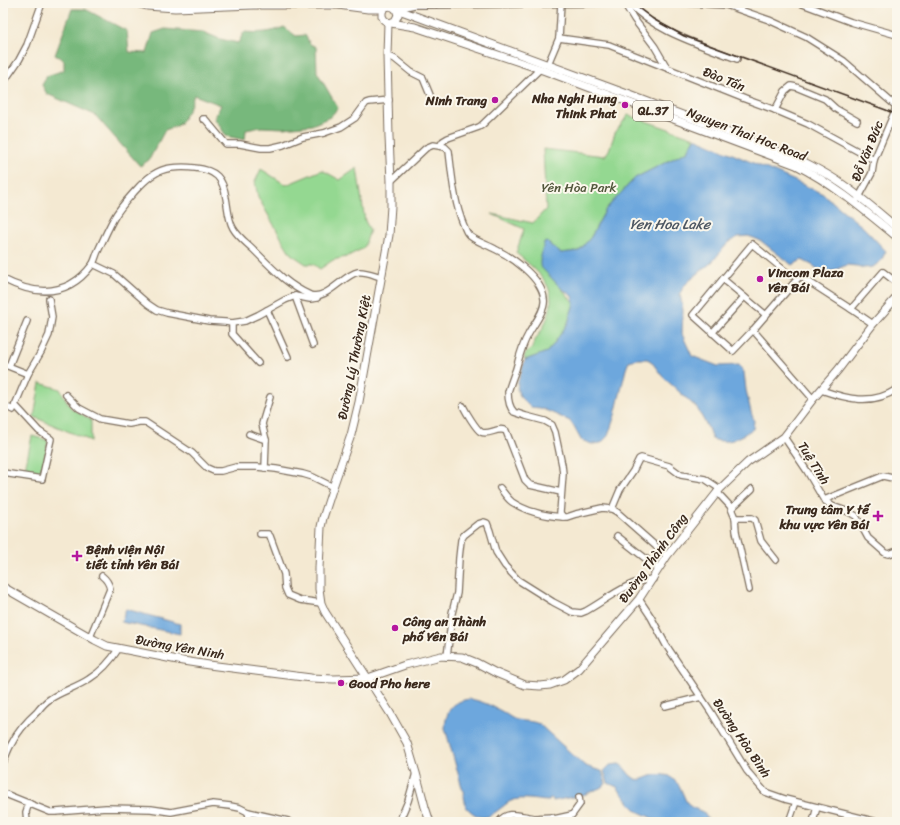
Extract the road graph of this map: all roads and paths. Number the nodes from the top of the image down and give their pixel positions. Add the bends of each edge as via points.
1 (42, 3) edge
2 (136, 3) edge
3 (561, 3) edge
4 (603, 3) edge
5 (624, 3) edge
6 (629, 3) edge
7 (652, 3) edge
8 (800, 3) edge
9 (487, 4) edge
10 (726, 4) edge
11 (392, 6) edge
12 (368, 9) junction
13 (387, 22) junction
14 (897, 35) edge
15 (559, 38) junction
16 (387, 55) junction
17 (737, 59) dead end
18 (548, 64) junction
19 (666, 67) junction
20 (540, 69) junction
21 (3, 83) edge
22 (430, 95) dead end
23 (388, 100) junction
24 (896, 107) edge
25 (775, 110) junction
26 (203, 119) dead end
27 (858, 121) dead end
28 (440, 146) junction
29 (874, 160) junction
30 (391, 181) junction
31 (858, 200) junction
32 (897, 228) edge
33 (897, 237) edge
34 (93, 264) junction
35 (800, 276) junction
36 (381, 277) junction
37 (3, 279) edge
38 (723, 279) junction
39 (897, 283) edge
40 (295, 296) junction
41 (320, 296) junction
42 (744, 297) junction
43 (897, 297) edge
44 (50, 299) dead end
45 (852, 309) junction
46 (268, 310) junction
47 (766, 315) junction
48 (27, 321) dead end
49 (232, 323) junction
50 (872, 324) junction
51 (753, 330) junction
52 (712, 333) junction
53 (314, 345) dead end
54 (288, 357) dead end
55 (258, 363) dead end
56 (6, 365) edge
57 (28, 374) junction
58 (821, 390) junction
59 (897, 390) edge
60 (66, 396) dead end
61 (270, 397) dead end
62 (813, 399) junction
63 (3, 405) edge
64 (15, 405) junction
65 (463, 406) dead end
66 (249, 434) dead end
67 (784, 437) junction
68 (266, 440) junction
69 (265, 468) junction
70 (3, 473) edge
71 (897, 479) edge
72 (333, 487) junction
73 (500, 488) dead end
74 (752, 489) dead end
75 (719, 491) junction
76 (561, 492) junction
77 (824, 500) junction
78 (732, 508) junction
79 (612, 509) junction
80 (563, 517) junction
81 (735, 518) junction
82 (260, 534) dead end
83 (617, 536) dead end
84 (897, 551) edge
85 (667, 556) junction
86 (776, 560) dead end
87 (659, 568) junction
88 (102, 576) dead end
89 (652, 579) junction
90 (3, 587) edge
91 (749, 590) dead end
92 (639, 599) junction
93 (321, 603) junction
94 (90, 637) junction
95 (119, 648) junction
96 (447, 657) junction
97 (368, 678) junction
98 (701, 697) junction
99 (665, 706) dead end
100 (3, 763) edge
101 (416, 773) junction
102 (3, 793) edge
103 (579, 797) dead end
104 (796, 802) junction
105 (29, 803) junction
106 (817, 807) junction
107 (248, 812) junction
108 (555, 821) edge
109 (27, 822) edge
110 (250, 822) edge
111 (289, 822) edge
112 (399, 822) edge
113 (430, 822) edge
114 (499, 822) edge
115 (790, 822) edge
116 (813, 822) edge
117 (877, 822) edge

1 - 21 street via 27,45
2 - 12 main road, QL.37 via 175,8 338,5
3 - 4 street
3 - 9 street
3 - 15 street
5 - 19 street
6 - 17 street via 635,10 668,31
7 - 10 street
8 - 14 street via 851,22
9 - 11 street
10 - 24 street via 769,20 844,61
11 - 12 main road, QL.37
11 - 13 main road via 384,8 382,12
11 - 13 main road via 398,12 398,18 394,22
11 - 18 main road, Nguyen Thai Hoc Road / QL.37
12 - 13 main road, QL.37
13 - 16 main road, Đường Lý Thường Kiệt
13 - 20 main road, Nguyen Thai Hoc Road / QL.37 via 415,27
15 - 18 street
15 - 19 street, Đào Tấn via 609,44
16 - 22 street via 423,78
16 - 23 main road, Đường Lý Thường Kiệt
18 - 31 main road, Nguyen Thai Hoc Road / QL.37 via 798,159 839,181
19 - 25 street, Đào Tấn
20 - 28 street via 482,125 448,138
20 - 31 main road, Nguyen Thai Hoc Road / QL.37 via 796,165
23 - 26 street via 366,103 354,118 341,127 270,148 226,144 211,124
23 - 30 main road, Đường Lý Thường Kiệt
24 - 29 street, Đỗ Văn Đức
25 - 27 street via 785,91 791,86 796,86 825,99 836,109
25 - 29 street, Đào Tấn via 808,124
28 - 30 street via 426,148
28 - 76 street via 449,151 455,192 468,234 518,264 534,279 542,292 544,306 522,348 508,400 514,412 545,420 552,425 562,465
29 - 31 street, Đỗ Văn Đức via 872,173
30 - 36 main road, Đường Lý Thường Kiệt via 389,235
31 - 32 main road, Nguyen Thai Hoc Road / QL.37
31 - 33 main road, Nguyen Thai Hoc Road / QL.37
34 - 37 street via 75,281 54,290 32,290
34 - 41 street via 114,217 146,179 156,172 172,168 205,169 214,173 223,186 230,222 238,235 290,284 311,295
34 - 49 street via 114,274 157,310
35 - 38 street via 790,275 752,244
35 - 45 street
35 - 47 street
36 - 41 street via 358,272
36 - 72 main road, Đường Lý Thường Kiệt via 360,397 351,434
38 - 42 street
38 - 52 street via 693,315
39 - 45 street via 883,272
40 - 41 street via 310,299
40 - 46 street
40 - 53 street
42 - 47 street
42 - 52 street
43 - 50 main road, Đường Thành Công
44 - 57 street via 52,317 49,335
45 - 50 street
46 - 49 street via 245,321
46 - 54 street
47 - 51 street
48 - 56 street
49 - 55 street via 232,334
50 - 58 main road, Đường Thành Công
51 - 52 street via 733,351
51 - 62 street
56 - 57 street
57 - 64 street
58 - 59 street via 864,400 885,396
58 - 62 main road, Đường Thành Công
60 - 69 street via 79,408 100,419 128,424 144,422 192,453 207,468 214,471 236,467
61 - 68 street via 262,424
62 - 67 main road, Đường Thành Công
63 - 64 street via 13,410
64 - 70 street via 38,431 52,439 42,479
65 - 76 street via 481,432 502,429 506,431 528,484
66 - 68 street
67 - 75 main road, Đường Thành Công via 748,462
67 - 77 street, Tuệ Tĩnh
68 - 69 street
69 - 72 street via 313,477
71 - 77 street via 883,476
72 - 93 main road, Đường Lý Thường Kiệt via 321,527
73 - 80 street via 512,502 525,508
74 - 78 street
75 - 78 street
75 - 79 street via 705,479 681,475 669,466 641,458 620,490
75 - 85 main road, Đường Thành Công
76 - 80 street via 560,513
77 - 84 street, Tuệ Tĩnh via 856,516 868,538 886,553
78 - 81 street
79 - 80 street via 602,508
79 - 85 street
81 - 86 street via 755,520 761,541
81 - 91 street
82 - 93 street via 270,536 284,574 288,595 300,600
83 - 87 street
85 - 87 main road, Đường Thành Công
87 - 89 main road, Đường Thành Công
88 - 94 street via 107,580 110,589
89 - 92 main road, Đường Thành Công
89 - 96 street via 632,583 586,612 575,613 518,580 496,552 487,523 478,524 464,535 460,545 458,588
90 - 94 main road, Đường Yên Ninh
92 - 96 main road, Đường Thành Công via 579,669 564,680 550,685 525,684 462,657
92 - 98 street, Đường Hòa Bình
93 - 97 main road, Đường Lý Thường Kiệt
94 - 95 main road, Đường Yên Ninh via 107,646
95 - 97 main road, Đường Yên Ninh via 209,665 303,677
95 - 100 street via 105,667 89,679 60,693 24,724 11,743
96 - 97 main road, Đường Thành Công via 441,656 405,665
97 - 101 main road, Đường Lý Thường Kiệt via 407,743
98 - 99 street
98 - 104 street, Đường Hòa Bình via 747,771 765,792
101 - 112 street
101 - 113 main road, Đường Lý Thường Kiệt
102 - 105 street
103 - 108 street via 580,804 572,815
104 - 106 street, Đường Hòa Bình
104 - 115 street
105 - 107 street via 50,812 106,808 172,812 213,804 240,808
105 - 109 street via 26,812
106 - 116 street
106 - 117 street, Đường Hòa Bình
107 - 110 street
107 - 111 street
108 - 114 street via 552,817 546,816 539,818 512,815 505,816

